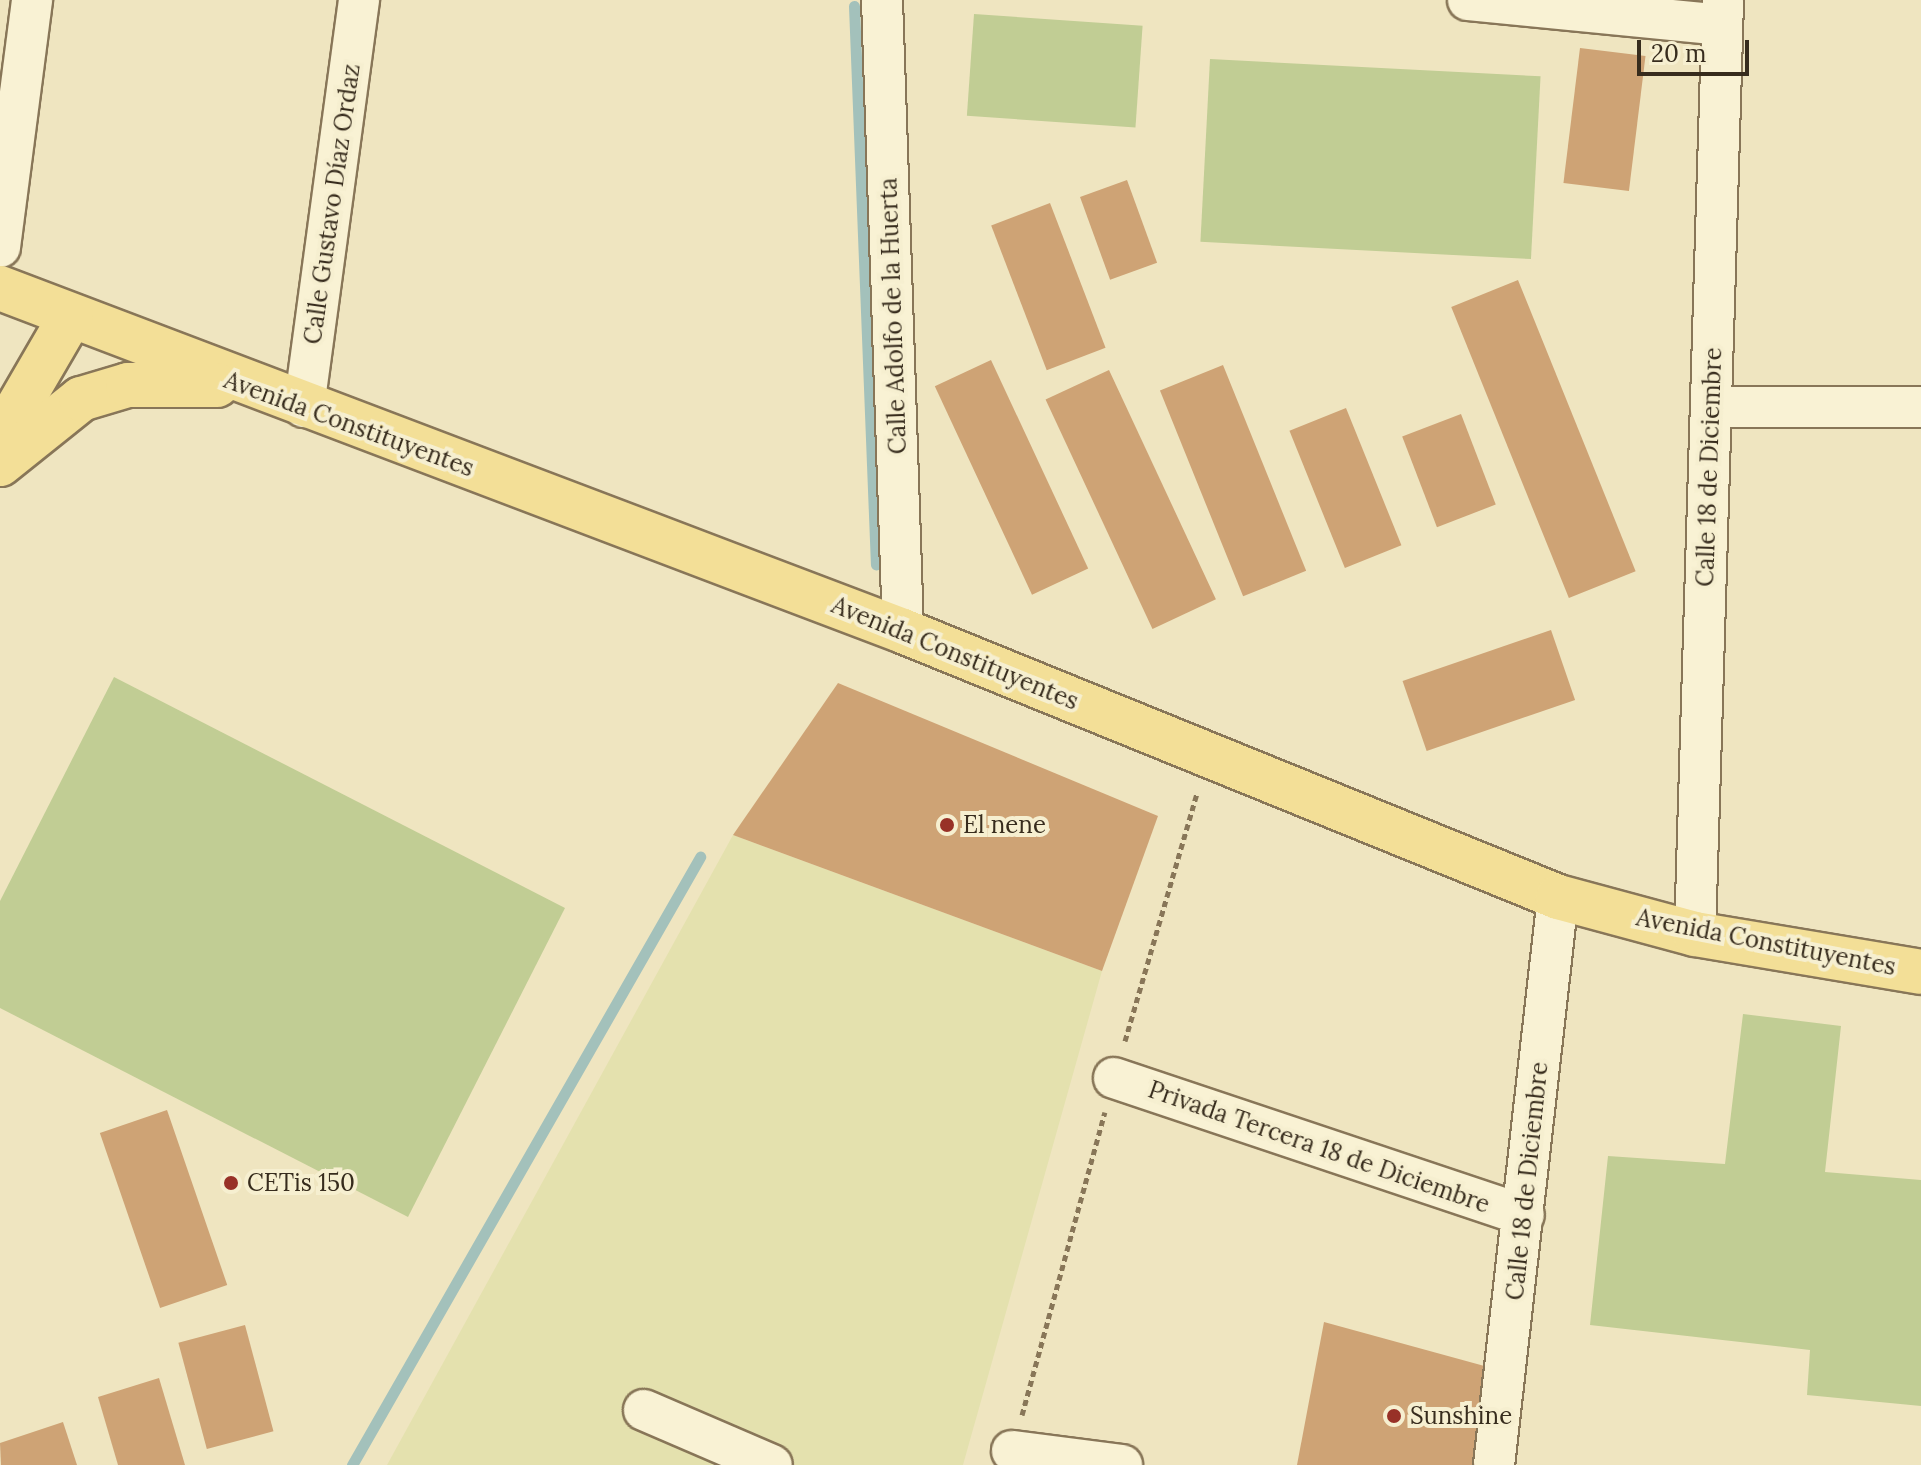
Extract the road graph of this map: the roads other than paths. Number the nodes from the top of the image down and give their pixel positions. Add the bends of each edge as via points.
1 (32, 0) edge
2 (359, 0) edge
3 (882, 0) edge
4 (1468, 0) edge
5 (1722, 12) edge
6 (0, 247) edge
7 (0, 288) edge
8 (71, 316) junction
9 (245, 386) junction
10 (304, 407) junction
11 (1711, 407) junction
12 (1921, 407) edge
13 (0, 438) edge
14 (0, 464) edge
15 (903, 631) junction
16 (1558, 897) junction
17 (1695, 934) junction
18 (1921, 972) edge
19 (1114, 1078) dead end
20 (1524, 1215) junction
21 (644, 1410) dead end
22 (1012, 1451) dead end
23 (772, 1465) edge
24 (1122, 1465) edge
25 (1494, 1465) edge

1 - 6 street
2 - 10 street, Calle Gustavo Díaz Ordaz
3 - 15 street, Calle Adolfo de la Huerta
4 - 5 street
5 - 11 street, Calle 18 de Diciembre
7 - 8 main road, Avenida Constituyentes
8 - 9 main road, Avenida Constituyentes
8 - 13 main road
9 - 10 main road, Avenida Constituyentes
9 - 14 main road via 128,385 81,399
10 - 15 main road, Avenida Constituyentes
11 - 12 street
11 - 17 street, Calle 18 de Diciembre
15 - 16 main road, Avenida Constituyentes
16 - 17 main road, Avenida Constituyentes
16 - 20 street, Calle 18 de Diciembre
17 - 18 main road, Avenida Constituyentes
19 - 20 street, Privada Tercera 18 de Diciembre
20 - 25 street, Calle 18 de Diciembre
21 - 23 street
22 - 24 street

